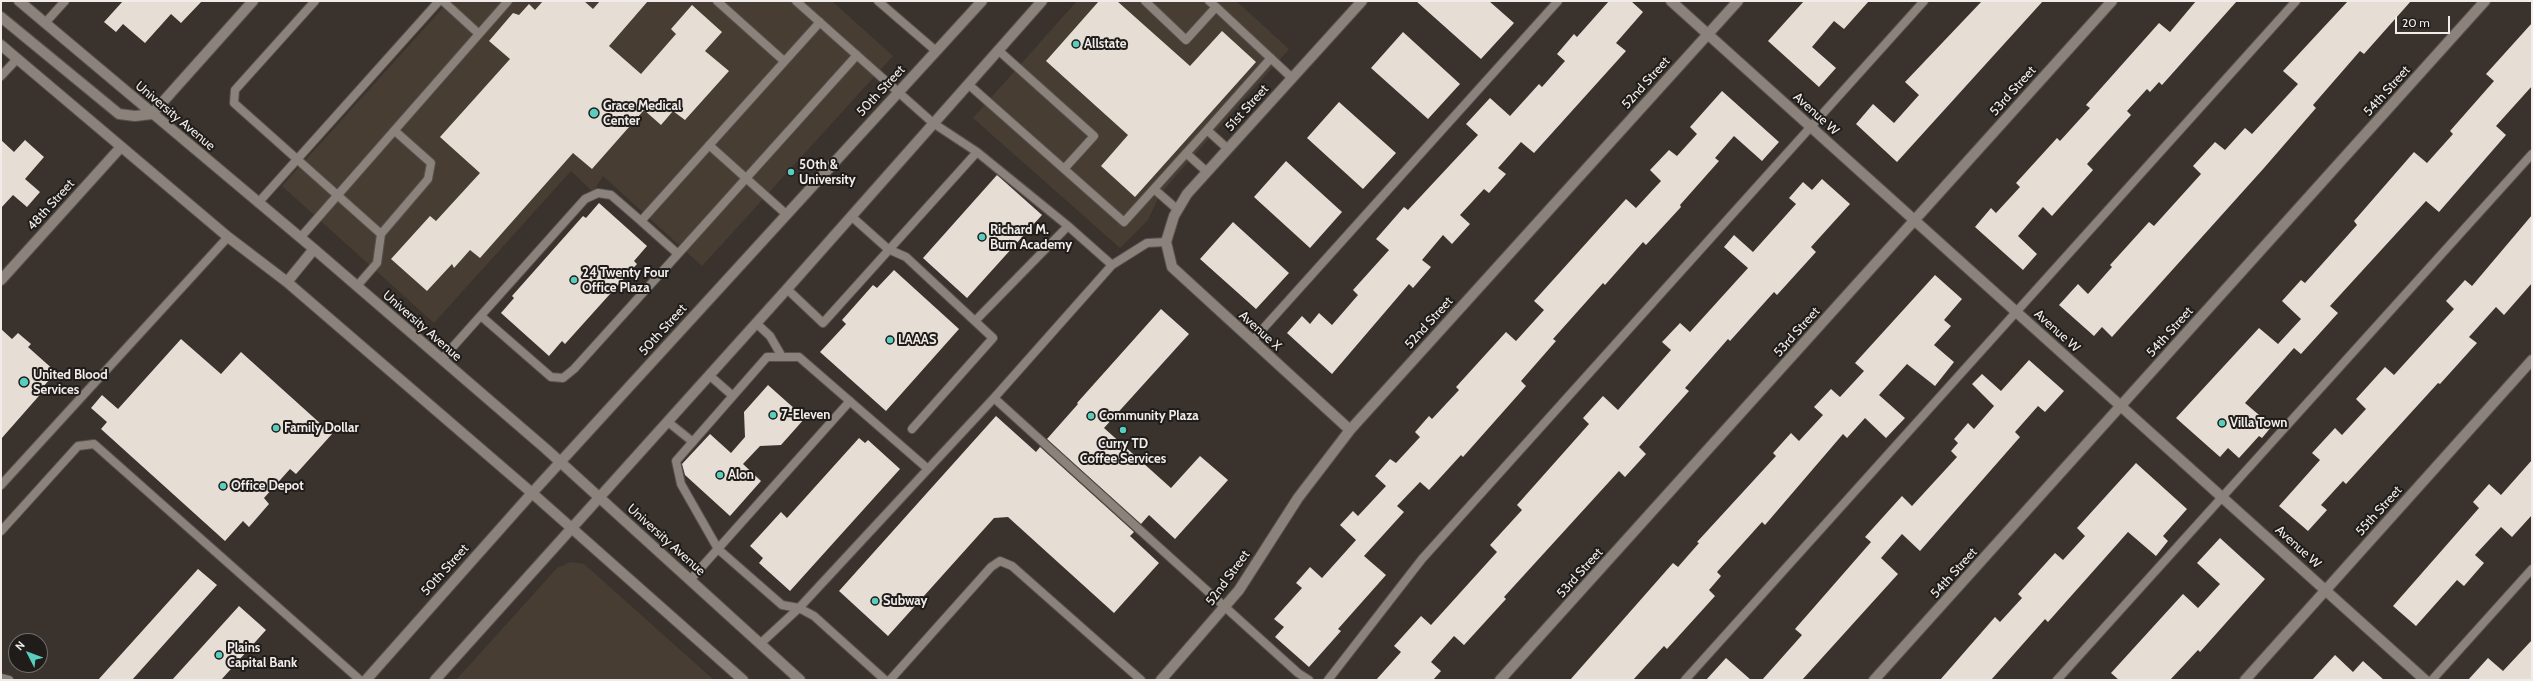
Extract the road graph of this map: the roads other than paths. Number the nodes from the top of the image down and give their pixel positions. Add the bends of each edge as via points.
1 (19, 1) edge
2 (65, 1) edge
3 (253, 1) edge
4 (315, 1) edge
5 (439, 1) edge
6 (443, 1) edge
7 (508, 1) edge
8 (717, 1) edge
9 (796, 1) edge
10 (878, 1) edge
11 (982, 1) edge
12 (1042, 1) edge
13 (1145, 1) edge
14 (1362, 1) edge
15 (1558, 1) edge
16 (1671, 1) edge
17 (1738, 1) edge
18 (1924, 1) edge
19 (2112, 1) edge
20 (2296, 1) edge
21 (2484, 1) edge
22 (1212, 4) edge
23 (1, 18) edge
24 (820, 22) junction
25 (45, 23) junction
26 (479, 34) junction
27 (1708, 34) junction
28 (1, 45) edge
29 (998, 50) junction
30 (936, 51) junction
31 (857, 55) junction
32 (1271, 58) junction
33 (17, 59) junction
34 (784, 61) junction
35 (1, 76) edge
36 (1292, 78) junction
37 (968, 84) junction
38 (898, 91) junction
39 (152, 114) junction
40 (933, 123) junction
41 (1811, 127) junction
42 (1207, 130) junction
43 (395, 131) junction
44 (709, 145) junction
45 (121, 147) junction
46 (1228, 149) junction
47 (977, 152) junction
48 (1186, 154) junction
49 (2532, 154) edge
50 (296, 160) junction
51 (1064, 169) junction
52 (1208, 172) junction
53 (747, 179) junction
54 (1154, 189) junction
55 (338, 197) junction
56 (258, 203) junction
57 (1178, 210) junction
58 (786, 214) junction
59 (851, 216) junction
60 (641, 221) junction
61 (1914, 221) junction
62 (1068, 226) junction
63 (381, 234) junction
64 (228, 237) junction
65 (300, 238) junction
66 (1166, 242) junction
67 (314, 249) junction
68 (888, 249) junction
69 (678, 254) junction
70 (1112, 265) junction
71 (1, 280) edge
72 (287, 282) junction
73 (357, 286) junction
74 (787, 289) junction
75 (2017, 313) junction
76 (481, 316) junction
77 (975, 321) junction
78 (756, 323) junction
79 (1252, 341) junction
80 (781, 356) junction
81 (442, 359) junction
82 (2532, 360) edge
83 (709, 375) junction
84 (733, 396) junction
85 (994, 398) junction
86 (850, 401) junction
87 (2122, 407) junction
88 (668, 422) junction
89 (912, 429) dead end
90 (1350, 430) junction
91 (693, 442) junction
92 (560, 463) junction
93 (928, 470) junction
94 (1, 485) edge
95 (532, 493) junction
96 (2222, 497) junction
97 (600, 498) junction
98 (571, 528) junction
99 (1, 531) edge
100 (718, 549) junction
101 (2532, 569) edge
102 (690, 580) junction
103 (2326, 590) junction
104 (1226, 605) junction
105 (799, 608) junction
106 (760, 644) junction
107 (1, 678) edge
108 (9, 680) edge
109 (360, 680) edge
110 (366, 680) edge
111 (435, 680) edge
112 (743, 680) edge
113 (800, 680) edge
114 (885, 680) edge
115 (890, 680) edge
116 (1141, 680) edge
117 (1161, 680) edge
118 (1309, 680) edge
119 (1328, 680) edge
120 (1500, 680) edge
121 (1685, 680) edge
122 (1874, 680) edge
123 (2057, 680) edge
124 (2245, 680) edge
125 (2426, 680) edge
126 (2432, 680) edge

1 - 25 street, University Avenue
2 - 25 lane
3 - 39 street
4 - 50 lane via 235,90 234,103
5 - 50 lane
6 - 26 lane
7 - 26 lane
8 - 34 lane
9 - 24 lane
10 - 30 lane
11 - 30 street, 50th Street
12 - 29 street
13 - 22 lane via 1186,40
14 - 36 street, 51st Street
15 - 79 lane
16 - 27 street, Avenue W
17 - 27 street, 52nd Street
18 - 41 lane
19 - 61 street, 53rd Street
20 - 75 lane
21 - 87 street, 54th Street
22 - 32 lane
23 - 39 street via 119,114
24 - 31 lane
24 - 34 lane
25 - 39 street, University Avenue
26 - 43 lane
27 - 41 street, Avenue W
27 - 90 street, 52nd Street
28 - 33 street
29 - 37 street
29 - 51 lane via 1094,136
30 - 38 street, 50th Street
31 - 38 lane
31 - 53 lane
32 - 36 lane
32 - 42 lane
33 - 35 lane
33 - 45 street
34 - 44 lane
36 - 46 street, 51st Street
37 - 40 street
37 - 51 lane
38 - 40 lane
38 - 58 street, 50th Street
39 - 56 street, University Avenue
40 - 47 lane
40 - 59 street
41 - 61 street, Avenue W
41 - 119 lane via 1422,559
42 - 46 lane
42 - 48 lane
43 - 55 lane
43 - 63 lane via 431,163 428,179
44 - 53 lane
44 - 60 lane
45 - 64 street
45 - 71 street, 48th Street
46 - 52 street, 51st Street
47 - 62 lane
47 - 68 lane
48 - 52 lane
48 - 54 lane
49 - 96 lane
50 - 55 lane
50 - 56 lane
51 - 54 lane via 1124,222
52 - 57 street, 51st Street via 1187,194
53 - 58 lane
53 - 69 lane
54 - 57 lane
55 - 63 lane
55 - 65 lane
56 - 65 street, University Avenue
57 - 66 street, 51st Street
58 - 92 street, 50th Street
59 - 68 lane
59 - 74 street
60 - 69 lane
60 - 76 lane via 611,195 598,193 585,199
61 - 75 street, Avenue W
61 - 120 street, 53rd Street
62 - 70 lane
62 - 77 lane
63 - 73 lane via 377,263
64 - 72 street
64 - 94 lane
65 - 67 street, University Avenue
66 - 70 lane via 1147,242
66 - 79 street, Avenue X via 1172,267
67 - 72 street
67 - 73 street, University Avenue
68 - 74 lane via 823,323
68 - 77 lane via 906,257
69 - 76 lane via 563,378 551,377
70 - 85 lane
72 - 95 street
73 - 81 street, University Avenue
74 - 78 street
75 - 87 street, Avenue W
75 - 121 lane
76 - 81 lane
77 - 89 lane via 993,338
78 - 80 lane via 770,336
78 - 83 street
79 - 90 street, Avenue X
80 - 84 lane via 767,357
80 - 86 lane via 799,357
81 - 92 street, University Avenue
82 - 103 street, 55th Street
83 - 84 lane
83 - 88 street
84 - 91 lane
85 - 93 lane
85 - 104 lane
86 - 93 lane
86 - 100 lane
87 - 96 street, Avenue W
87 - 122 street, 54th Street
88 - 91 lane
88 - 97 street
90 - 104 street, 52nd Street via 1298,498 1239,590
91 - 100 lane via 676,461 681,484
92 - 95 street, 50th Street
92 - 97 street, University Avenue
93 - 105 lane
95 - 98 street
95 - 110 street, 50th Street
96 - 103 street, Avenue W
96 - 123 lane
97 - 98 street
97 - 102 street, University Avenue
98 - 111 street
98 - 112 street
99 - 109 lane via 78,446 94,444
100 - 102 lane
100 - 105 lane via 782,605
101 - 126 lane
102 - 106 street, University Avenue
103 - 124 street, 55th Street
103 - 125 street, Avenue W
104 - 117 street, 52nd Street
104 - 118 lane
105 - 106 lane
105 - 114 lane via 814,616
106 - 113 street, University Avenue
107 - 108 lane
115 - 116 lane via 991,567 1000,561 1012,566

